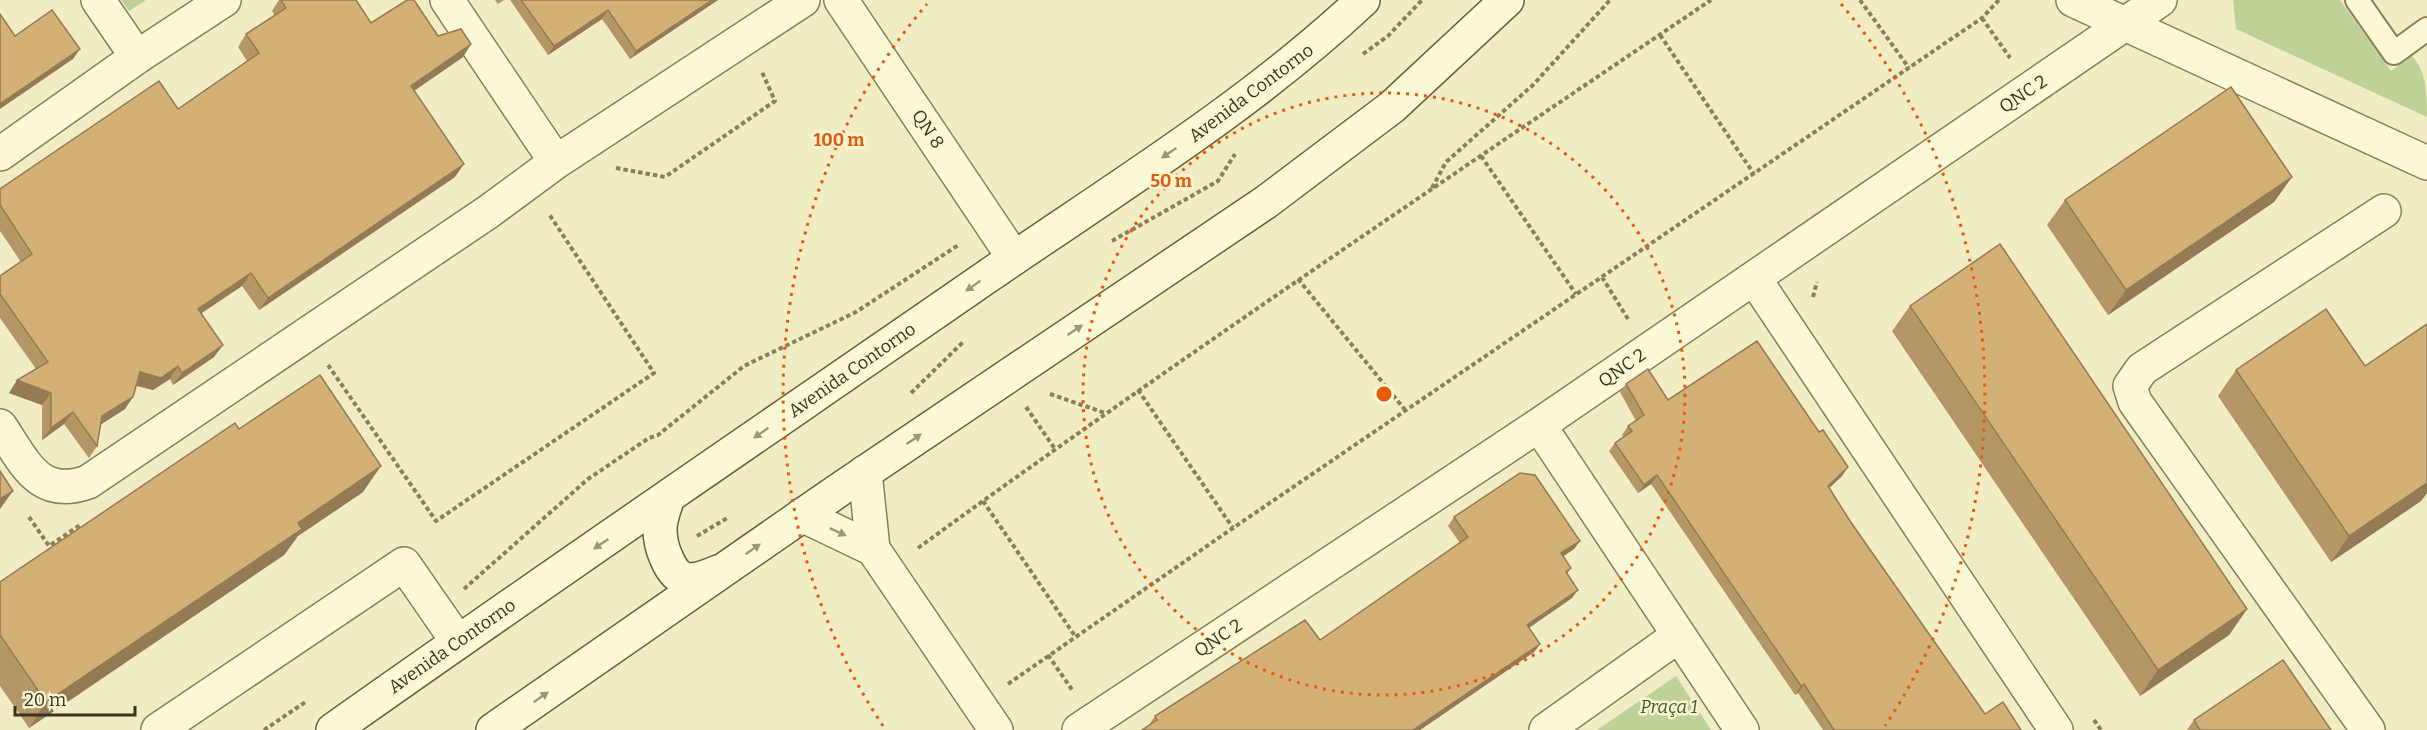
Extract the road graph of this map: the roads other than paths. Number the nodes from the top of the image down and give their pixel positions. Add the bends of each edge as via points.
1 (98, 0) edge
2 (224, 0) edge
3 (447, 0) edge
4 (803, 0) edge
5 (841, 0) edge
6 (1363, 0) edge
7 (1507, 0) edge
8 (2073, 0) edge
9 (2160, 0) edge
10 (2357, 0) edge
11 (2124, 25) junction
12 (2424, 39) edge
13 (137, 57) junction
14 (0, 154) edge
15 (556, 162) junction
16 (2427, 163) edge
17 (2384, 211) dead end
18 (1014, 258) junction
19 (1754, 278) junction
20 (1539, 425) junction
21 (0, 426) edge
22 (865, 472) junction
23 (668, 497) junction
24 (802, 515) junction
25 (881, 559) junction
26 (723, 570) junction
27 (1678, 636) junction
28 (458, 642) junction
29 (989, 719) edge
30 (158, 730) edge
31 (333, 730) edge
32 (493, 730) edge
33 (1079, 730) edge
34 (1546, 730) edge
35 (1742, 730) edge
36 (2056, 730) edge
37 (2368, 730) edge

1 - 13 street
2 - 13 street
3 - 15 street
4 - 15 street
5 - 18 street, QN 8
6 -> 18 street, Avenida Contorno via 1318,42 1195,136
22 -> 7 street via 1266,202 1392,106
8 - 11 street
9 - 11 street, QNC 2
10 - 12 lane via 2394,53
11 - 16 street
11 - 19 street, QNC 2
13 - 14 street
15 - 21 street via 88,482 62,488 35,477
17 - 37 street via 2142,369 2130,386 2135,402
18 -> 23 street, Avenida Contorno
19 - 20 street, QNC 2
19 - 36 street
20 - 27 street
20 - 33 street, QNC 2
22 - 24 street
22 - 25 street
23 - 26 street via 660,528 662,548 673,573 693,580
23 -> 28 street, Avenida Contorno
24 -> 25 street
26 -> 24 street
25 - 29 street
32 -> 26 street
27 - 34 street
27 - 35 street
28 - 30 street via 404,564
28 - 31 street, Avenida Contorno

